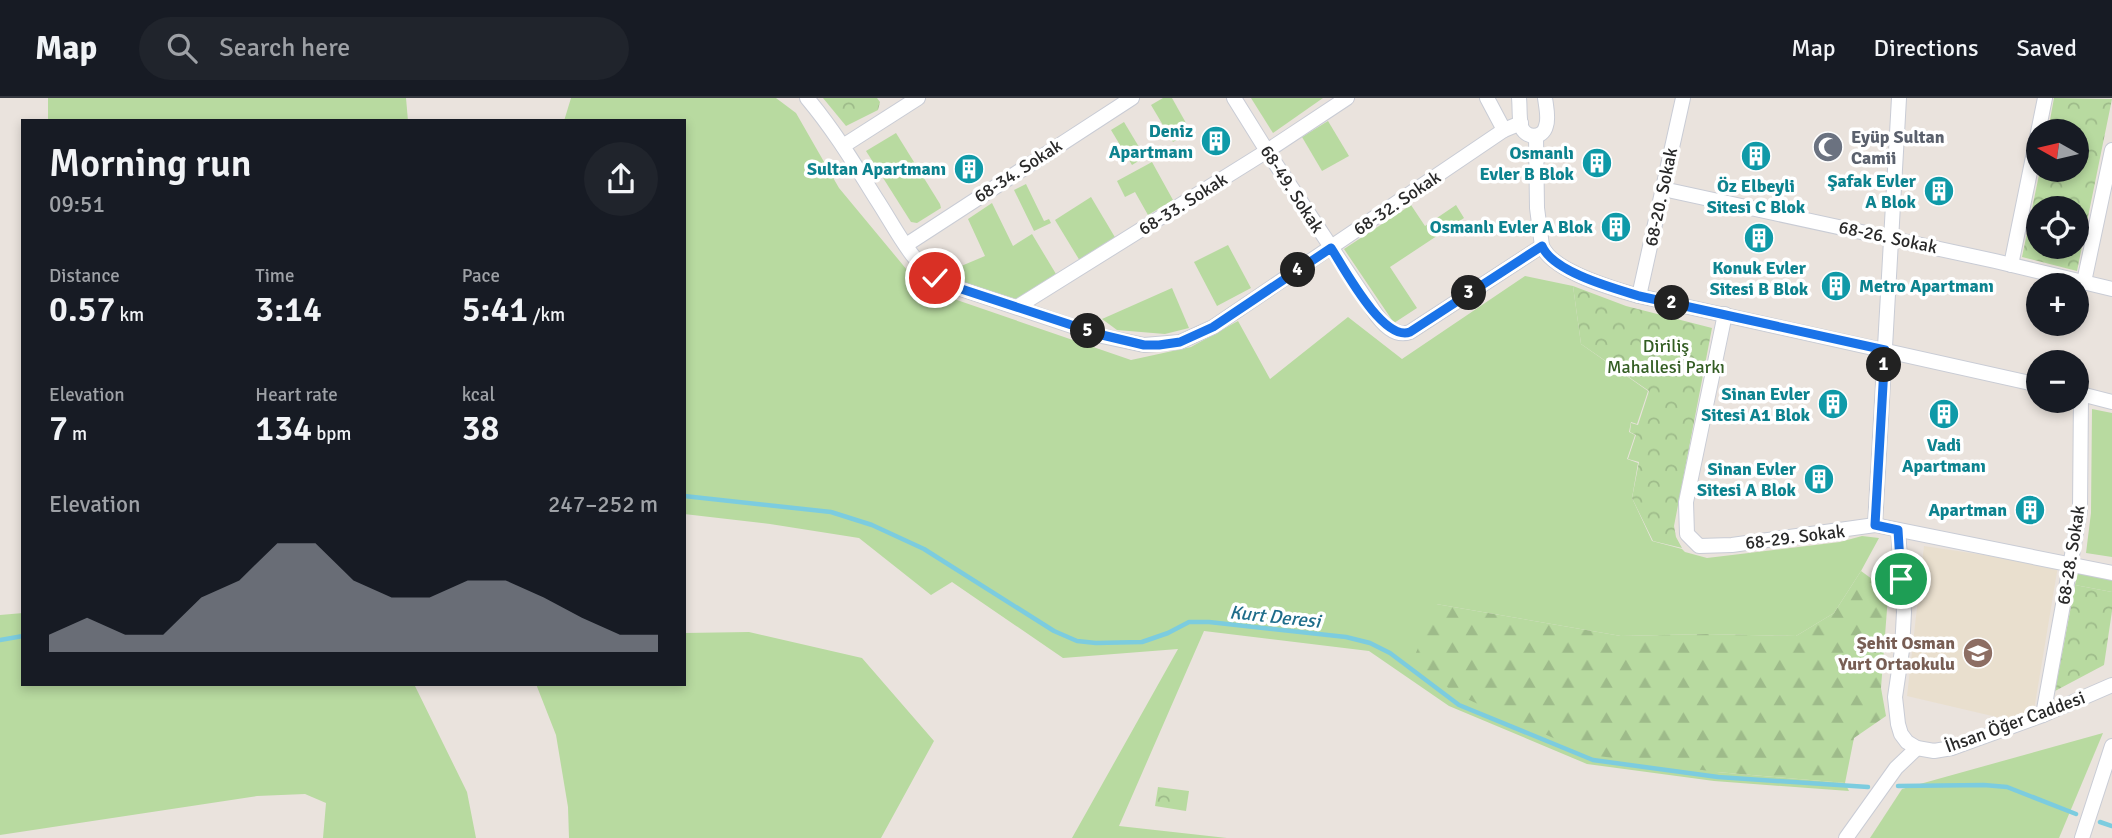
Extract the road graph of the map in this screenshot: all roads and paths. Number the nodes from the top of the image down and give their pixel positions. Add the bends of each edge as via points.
1 (807, 98) edge
2 (918, 98) edge
3 (1132, 98) edge
4 (1234, 98) edge
5 (1347, 98) edge
6 (1487, 98) edge
7 (1519, 98) edge
8 (1545, 98) edge
9 (1683, 98) edge
10 (1899, 98) edge
11 (2045, 98) edge
12 (1521, 124) junction
13 (1504, 130) junction
14 (1536, 136) junction
15 (843, 146) junction
16 (2112, 150) edge
17 (1266, 151) junction
18 (1662, 189) junction
19 (1891, 238) junction
20 (906, 245) junction
21 (1542, 246) junction
22 (1331, 248) junction
23 (2011, 265) junction
24 (2045, 273) edge
25 (2086, 273) edge
26 (2089, 283) edge
27 (2112, 289) edge
28 (1639, 296) junction
29 (1017, 307) junction
30 (1725, 314) junction
31 (1885, 350) junction
32 (2026, 382) edge
33 (2089, 396) edge
34 (2112, 402) edge
35 (2079, 413) edge
36 (1875, 525) junction
37 (1898, 530) junction
38 (2070, 564) junction
39 (2112, 573) edge
40 (2112, 685) edge
41 (2043, 715) junction
42 (2112, 746) edge
43 (1917, 748) junction
44 (1846, 838) edge
45 (2082, 838) edge

1 - 15 street, 68-32. Sokak
2 - 15 street
3 - 20 street, 68-34. Sokak
4 - 17 street, 68-49. Sokak
5 - 17 street, 68-33. Sokak
6 - 13 street
7 - 12 street
8 - 14 street via 1547,125
9 - 18 street, 68-20. Sokak
10 - 19 street
11 - 23 street
12 - 13 street, 68-32. Sokak
12 - 14 street via 1524,132
13 - 22 street, 68-32. Sokak
14 - 21 street
15 - 20 street, 68-32. Sokak
16 - 25 street
17 - 22 street, 68-49. Sokak
17 - 29 street, 68-33. Sokak
18 - 19 street, 68-26. Sokak
18 - 28 street, 68-20. Sokak
19 - 23 street, 68-26. Sokak
19 - 31 street
20 - 29 street, 68-32. Sokak via 928,274 943,283
21 - 22 street, 68-49. Sokak via 1404,334 1380,320
21 - 28 street via 1553,261 1579,275
22 - 29 street, 68-32. Sokak via 1213,327 1180,342 1129,342
23 - 24 street, 68-26. Sokak
26 - 27 street, 68-26. Sokak
28 - 30 street
30 - 31 street
30 - 36 street, 68-29. Sokak via 1686,502 1687,534 1699,545 1732,545
31 - 32 street
31 - 36 street
33 - 34 street
35 - 38 street, 68-28. Sokak via 2080,511
36 - 37 street, 68-29. Sokak
37 - 38 street, 68-29. Sokak
37 - 43 street via 1904,612 1895,697 1901,734
38 - 39 street, 68-29. Sokak
38 - 41 street, 68-28. Sokak
40 - 41 street, İhsan Öğer Caddesi
41 - 43 street, İhsan Öğer Caddesi via 1952,748
42 - 45 street
43 - 44 street via 1896,768

